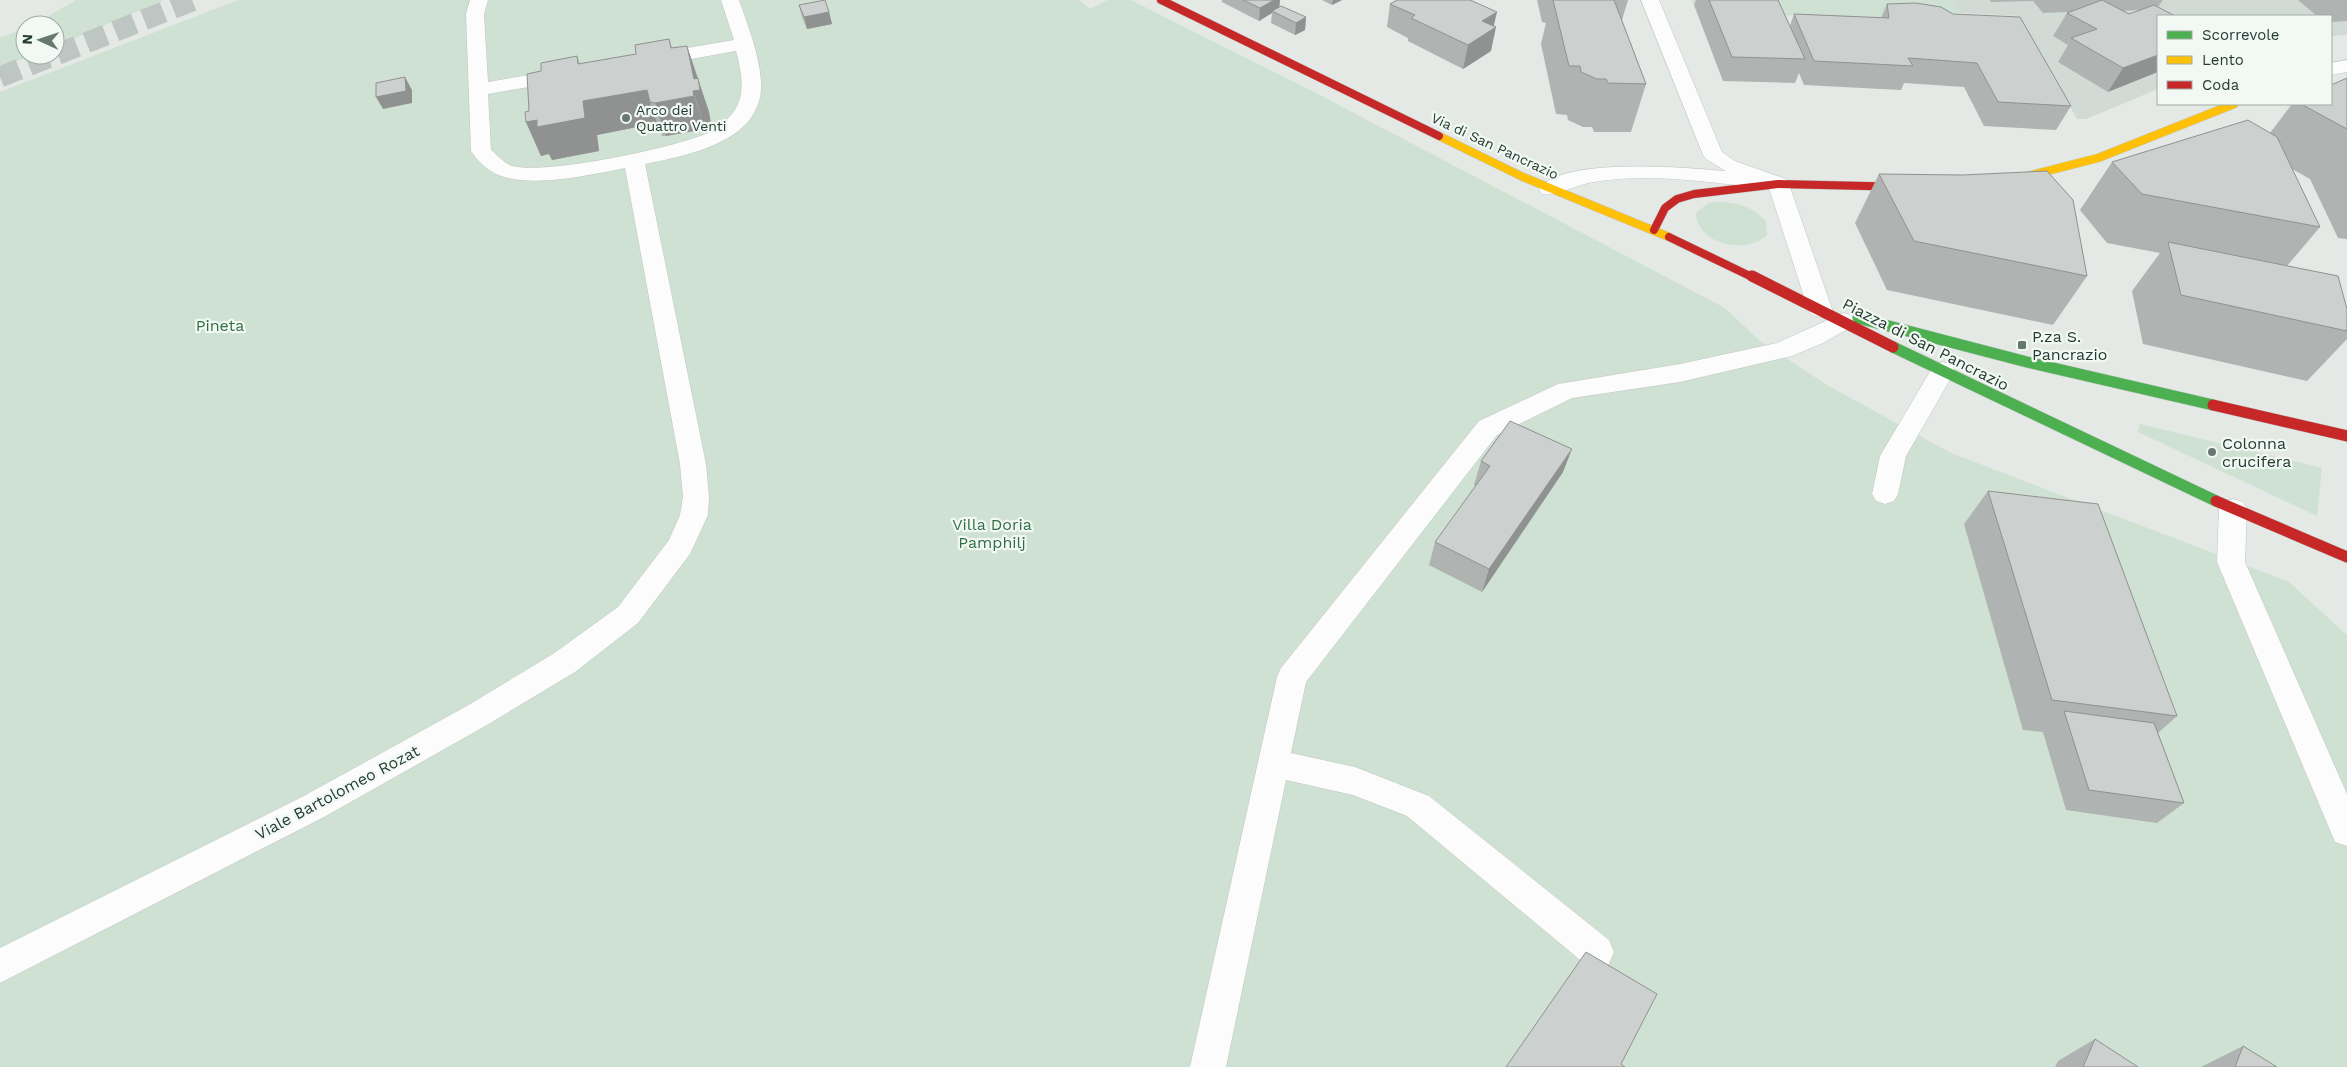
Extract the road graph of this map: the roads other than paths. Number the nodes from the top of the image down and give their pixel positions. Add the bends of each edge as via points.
1 (479, 0) edge
2 (730, 0) edge
3 (1161, 0) edge
4 (1650, 0) edge
5 (743, 44) junction
6 (635, 63) edge
7 (2347, 66) edge
8 (2332, 69) edge
9 (586, 71) edge
10 (478, 90) junction
11 (2232, 105) edge
12 (634, 160) junction
13 (2002, 182) edge
14 (1778, 184) junction
15 (1919, 187) edge
16 (1550, 189) junction
17 (1654, 230) junction
18 (1831, 315) junction
19 (1944, 372) junction
20 (2347, 436) edge
21 (1885, 494) dead end
22 (2233, 509) junction
23 (2347, 557) edge
24 (1274, 764) junction
25 (2347, 831) edge
26 (1597, 952) dead end
27 (0, 966) edge
28 (1208, 1067) edge

1 - 10 street via 475,14
2 - 5 street
3 - 16 street, Via di San Pancrazio
4 - 14 street via 1713,155 1728,165
5 - 6 street
5 - 12 street via 751,70 752,93 748,106 736,120 722,134 708,140
7 - 8 street
9 - 10 street
10 - 12 street via 481,151 496,166 528,175
11 - 13 street via 2108,156
12 - 27 street, Viale Bartolomeo Rozat via 693,464 696,496 688,531 652,586 628,615 564,663 476,716 313,808
14 - 15 street
14 - 16 street via 1670,174 1616,173 1574,179
14 - 17 street via 1712,191 1677,199 1665,208
14 - 18 street
16 - 17 street, Via di San Pancrazio
17 - 18 street, Via di San Pancrazio
18 - 19 street, Piazza di San Pancrazio
18 - 20 street, Piazza di San Pancrazio via 1893,326 2027,362
18 - 24 street via 1814,337 1783,350 1680,373 1567,390 1488,428 1292,677
19 - 21 street via 1893,456
19 - 22 street, Piazza di San Pancrazio
22 - 23 street, Piazza di San Pancrazio
22 - 25 street via 2231,562
24 - 26 street via 1355,781 1418,806
24 - 28 street

